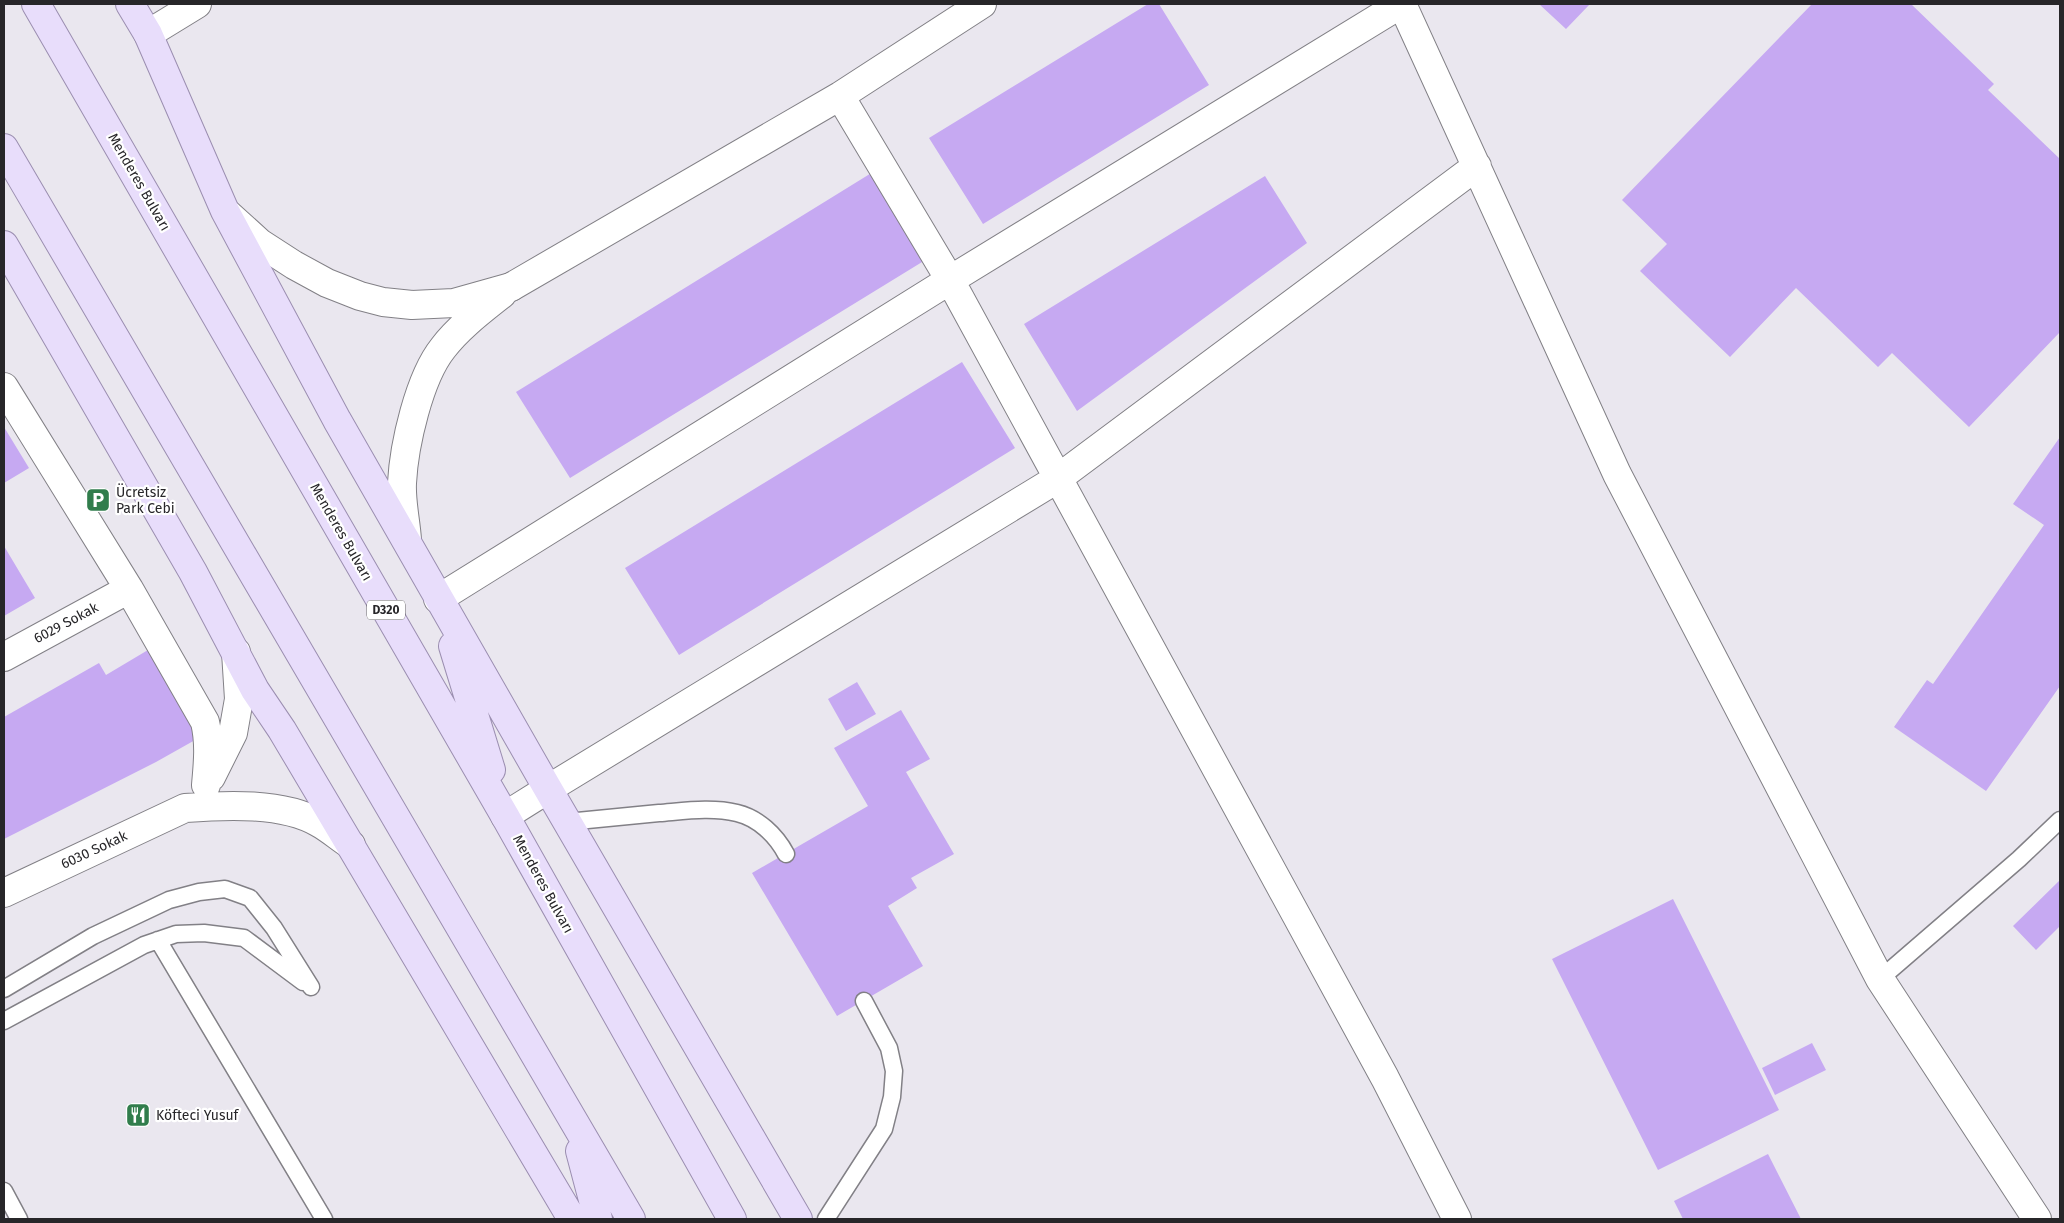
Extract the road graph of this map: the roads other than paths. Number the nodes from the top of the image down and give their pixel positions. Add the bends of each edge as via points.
1 (36, 4) edge
2 (130, 4) edge
3 (197, 4) edge
4 (982, 4) edge
5 (1402, 4) edge
6 (148, 34) junction
7 (840, 96) junction
8 (4, 148) edge
9 (1477, 166) junction
10 (225, 211) junction
11 (4, 245) edge
12 (950, 280) junction
13 (511, 286) junction
14 (4, 387) edge
15 (1057, 479) junction
16 (407, 540) junction
17 (129, 589) junction
18 (438, 599) junction
19 (236, 652) junction
20 (4, 657) edge
21 (206, 785) junction
22 (548, 789) junction
23 (185, 808) junction
24 (505, 816) junction
25 (2060, 820) edge
26 (567, 822) junction
27 (351, 845) junction
28 (786, 854) dead end
29 (4, 893) edge
30 (158, 940) junction
31 (1880, 979) junction
32 (4, 989) edge
33 (864, 1000) dead end
34 (4, 1021) edge
35 (572, 1118) junction
36 (5, 1196) edge
37 (19, 1219) edge
38 (324, 1219) edge
39 (572, 1219) edge
40 (598, 1219) edge
41 (631, 1219) edge
42 (732, 1219) edge
43 (798, 1219) edge
44 (826, 1219) edge
45 (1457, 1219) edge
46 (2037, 1219) edge

1 - 24 main road, Menderes Bulvarı / D320
2 - 6 main road
3 - 6 street
4 - 7 street
5 - 9 street
5 - 12 street
6 - 10 main road
7 - 12 street
7 - 13 street
8 - 35 main road
9 - 15 street
9 - 31 street via 1617,474
10 - 13 street via 260,243 294,265 360,296 412,305 454,303
10 - 16 main road via 337,420
11 - 19 main road
12 - 15 street
12 - 18 street
13 - 16 street via 442,349 421,390 407,444 402,484
14 - 17 street
15 - 22 street
15 - 45 street via 1385,1078
16 - 18 main road
17 - 20 street, 6029 Sokak
17 - 21 street via 205,722 209,754
18 - 22 main road
18 - 24 main road
19 - 21 street, 6030 Sokak via 239,699 233,733
19 - 27 main road via 255,690
21 - 23 street, 6030 Sokak
22 - 24 street
22 - 26 main road
23 - 27 street, 6030 Sokak via 211,806 278,810 319,823
23 - 29 street, 6030 Sokak
24 - 42 main road, Menderes Bulvarı / D320
25 - 31 lane
26 - 28 lane via 688,811 738,813 778,839
26 - 43 main road
27 - 39 main road
30 - 32 lane via 176,934 204,933 244,938 311,987 274,928 250,898 225,889 169,900 93,936
30 - 34 lane
30 - 38 lane
31 - 46 street
33 - 44 lane via 889,1048 894,1071 892,1096 884,1129
35 - 40 main road
35 - 41 main road
36 - 37 lane

